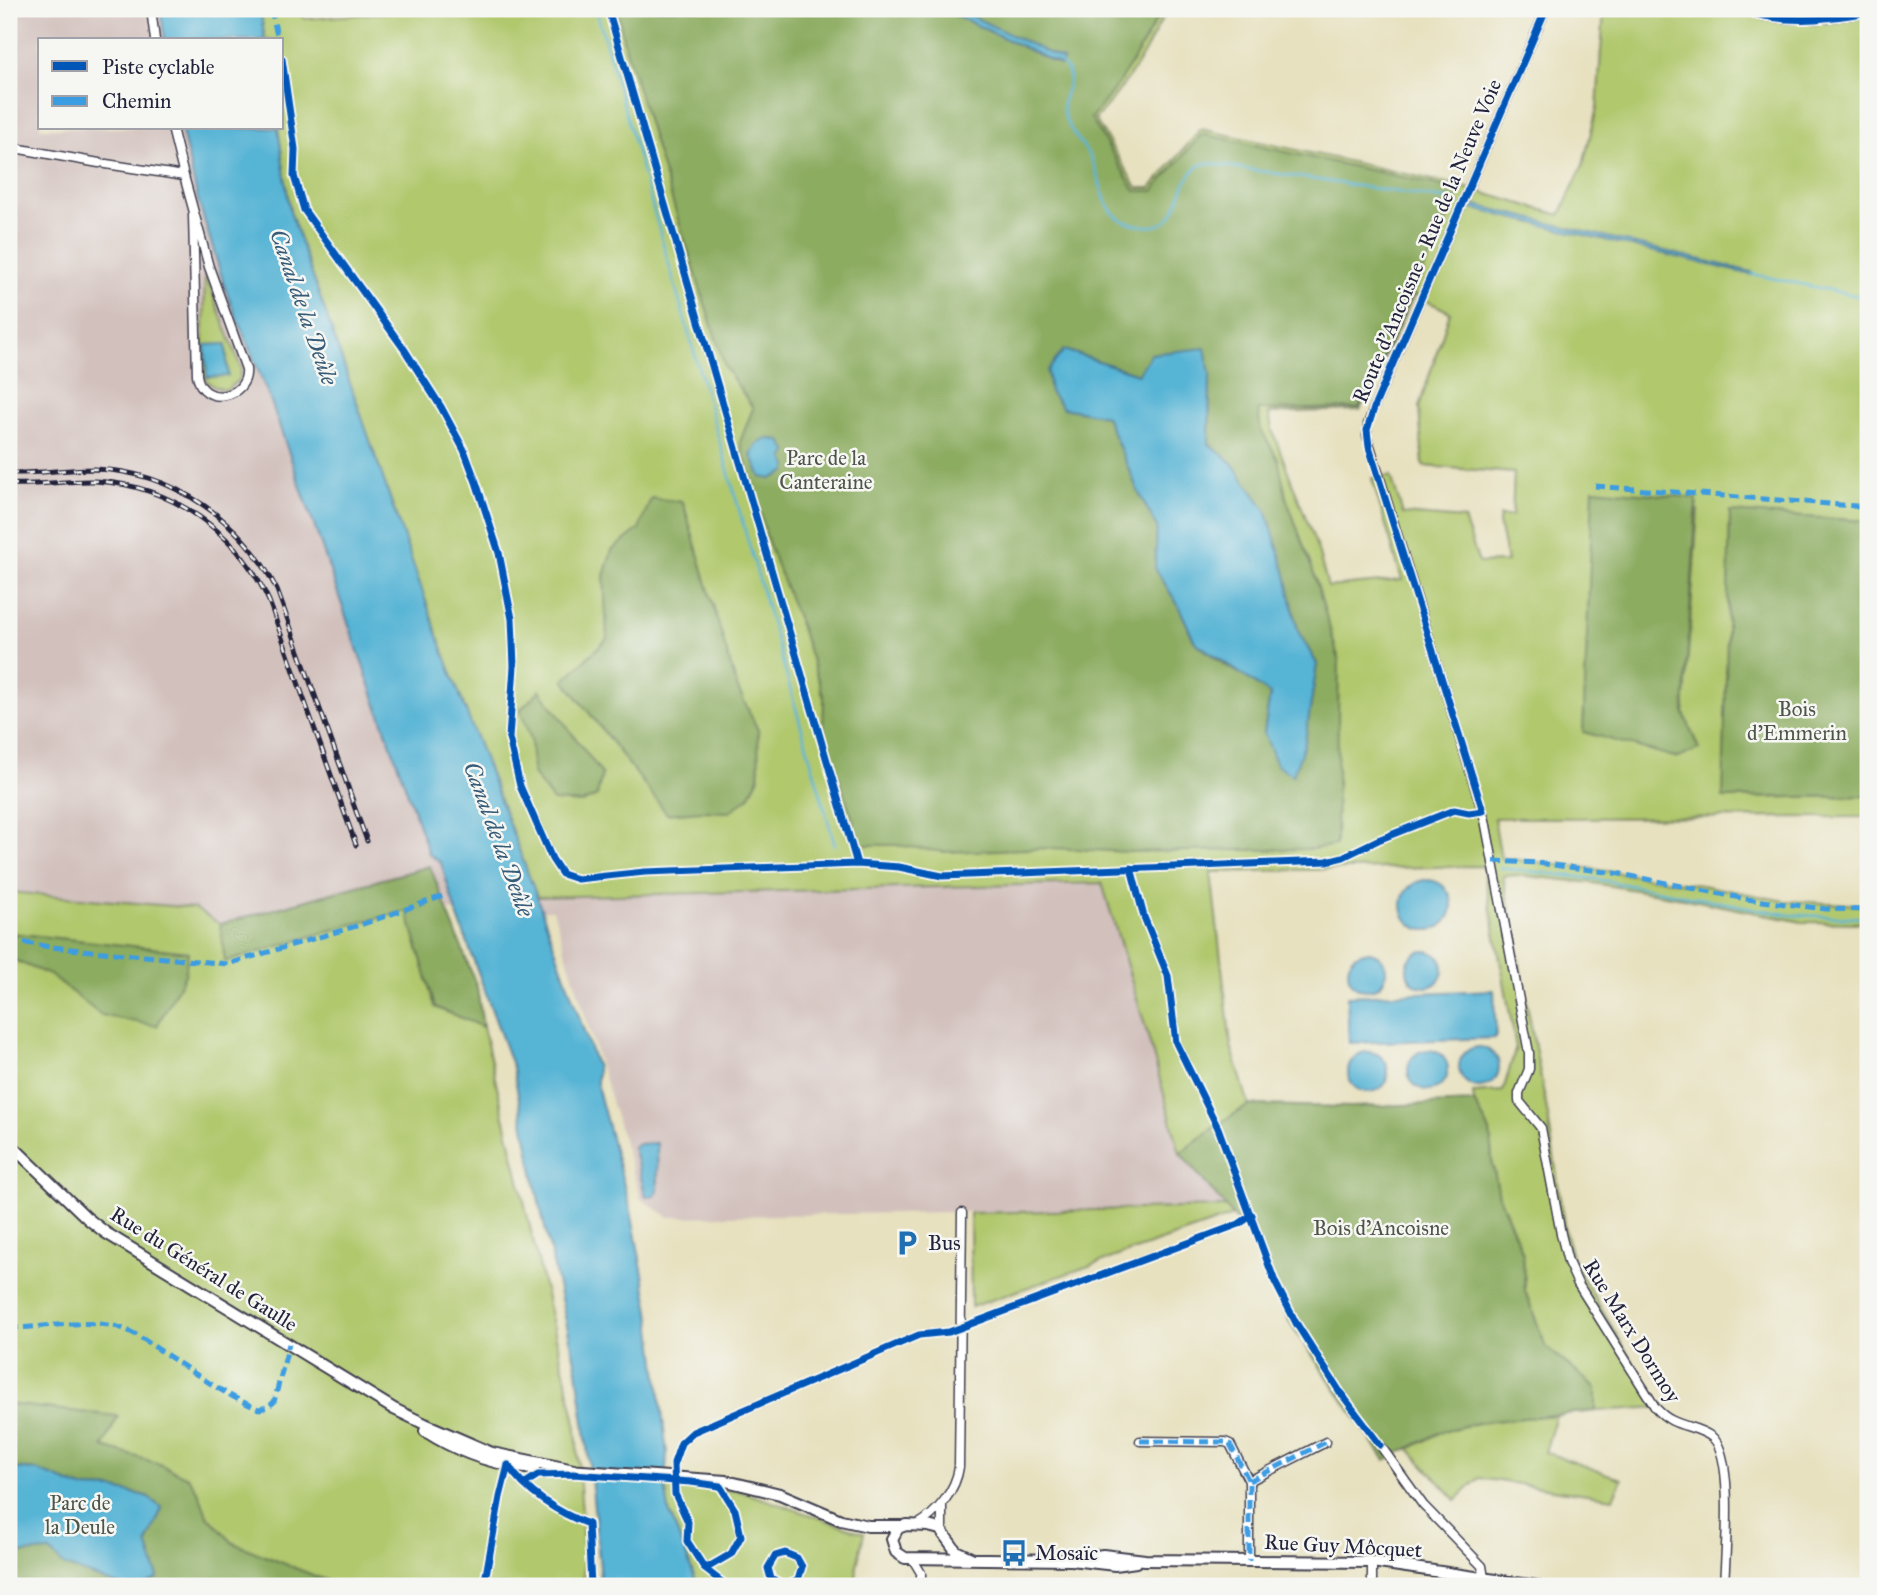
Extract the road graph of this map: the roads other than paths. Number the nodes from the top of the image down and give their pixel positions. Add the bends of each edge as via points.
1 (151, 9) edge
2 (1546, 9) edge
3 (1738, 9) edge
4 (1868, 12) edge
5 (155, 38) edge
6 (172, 130) edge
7 (9, 147) edge
8 (184, 176) junction
9 (193, 215) junction
10 (1495, 866) joint
11 (9, 1143) edge
12 (962, 1213) dead end
13 (1140, 1441) dead end
14 (1326, 1442) dead end
15 (1380, 1445) dead end
16 (1250, 1481) junction
17 (942, 1504) junction
18 (917, 1525) junction
19 (868, 1526) junction
20 (903, 1526) junction
21 (943, 1535) junction
22 (892, 1545) junction
23 (912, 1558) junction
24 (934, 1558) junction
25 (971, 1558) junction
26 (1249, 1561) junction
27 (1372, 1562) junction
28 (921, 1573) junction
29 (1484, 1578) junction
30 (921, 1586) edge
31 (1372, 1586) edge
32 (1537, 1586) edge
33 (1724, 1586) edge

1 - 5 street
2 - 10 street, Route d'Ancoisne - Rue de la Neuve Voie via 1367,430 1483,811
3 - 4 street via 1782,20
6 - 8 street
7 - 8 street
8 - 9 street
9 - 9 street via 198,381 205,392 218,396 239,388 246,380 246,369
10 - 33 street, Rue Marx Dormoy via 1530,1053 1518,1097 1541,1128 1568,1262 1655,1407 1670,1421 1707,1435 1719,1445 1727,1487
11 - 19 street, Rue du Général de Gaulle via 106,1233 443,1442 481,1458 527,1469 690,1477 758,1488
12 - 17 street via 959,1467
13 - 16 street via 1228,1443
14 - 16 street
15 - 29 street via 1423,1505 1482,1566
16 - 26 street
17 - 18 street
17 - 21 street
18 - 20 street
18 - 21 street via 935,1527
19 - 20 street
19 - 22 street
20 - 22 street via 895,1532
21 - 24 street via 943,1551
21 - 25 street via 959,1553
22 - 23 street via 900,1556
23 - 24 street
23 - 28 street
24 - 25 street, Rue Guy Môcquet
24 - 28 street
25 - 26 street, Rue Guy Môcquet via 1115,1565 1145,1560
26 - 27 street, Rue Guy Môcquet
27 - 29 street, Rue Guy Môcquet
27 - 31 street
28 - 30 street
29 - 32 street, Rue Guy Môcquet

